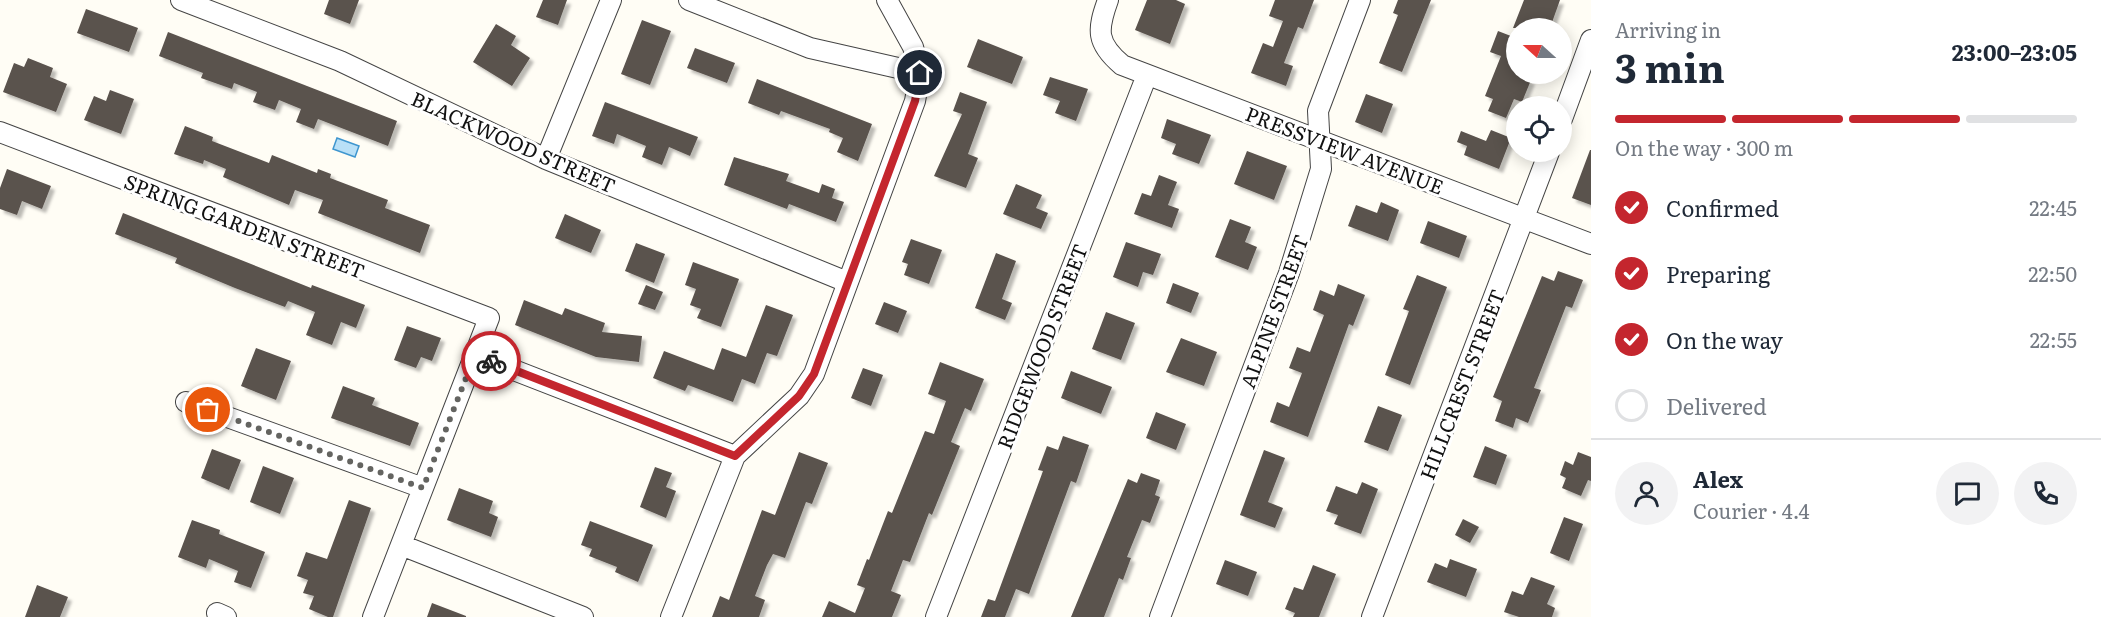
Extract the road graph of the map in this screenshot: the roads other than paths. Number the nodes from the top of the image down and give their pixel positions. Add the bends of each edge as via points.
1 (181, 0) edge
2 (611, 0) edge
3 (688, 0) edge
4 (887, 0) edge
5 (1108, 0) edge
6 (1360, 0) edge
7 (1591, 40) edge
8 (920, 73) junction
9 (1147, 75) junction
10 (1570, 96) edge
11 (0, 132) edge
12 (1320, 138) junction
13 (546, 159) junction
14 (1545, 162) edge
15 (1524, 217) junction
16 (1591, 244) edge
17 (847, 282) junction
18 (475, 355) junction
19 (186, 402) dead end
20 (735, 456) junction
21 (423, 488) junction
22 (401, 545) junction
23 (373, 617) edge
24 (583, 617) edge
25 (671, 617) edge
26 (936, 617) edge
27 (1160, 617) edge
28 (1372, 617) edge

1 - 13 street, BLACKWOOD STREET via 340,61
2 - 13 street
3 - 8 street via 810,48
4 - 8 street via 913,47
5 - 9 street, PRESSVIEW AVENUE via 1100,32 1103,46 1122,64
6 - 12 street, ALPINE STREET via 1318,111
7 - 10 street
8 - 17 street via 915,101
9 - 12 street, PRESSVIEW AVENUE
9 - 26 street, RIDGEWOOD STREET
11 - 18 street, SPRING GARDEN STREET via 489,318
12 - 15 street, PRESSVIEW AVENUE
12 - 27 street, ALPINE STREET via 1321,169 1289,273
13 - 17 street, BLACKWOOD STREET
14 - 15 street, HILLCREST STREET
15 - 16 street, PRESSVIEW AVENUE
15 - 28 street, HILLCREST STREET
17 - 20 street via 814,374 799,396
18 - 20 street
18 - 21 street
19 - 21 street
20 - 25 street
21 - 22 street
22 - 23 street
22 - 24 street

